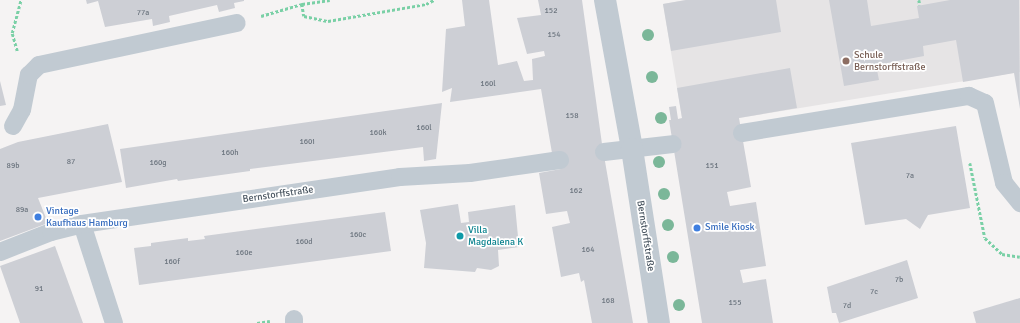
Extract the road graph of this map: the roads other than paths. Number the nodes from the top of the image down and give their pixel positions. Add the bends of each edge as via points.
1 (605, 0) edge
2 (237, 23) road end
3 (13, 126) dead end
4 (742, 133) dead end
5 (672, 144) dead end
6 (632, 149) junction
7 (604, 152) dead end
8 (560, 160) dead end
9 (1020, 203) edge
10 (82, 224) junction
11 (0, 252) edge
12 (114, 323) edge
13 (659, 323) edge

1 - 6 street, Bernstorffstraße
2 - 3 lane via 47,62 32,70 26,81 21,114
4 - 9 lane via 969,96 985,103 1004,184
5 - 6 lane
6 - 7 lane
6 - 13 street, Bernstorffstraße
8 - 10 lane, Bernstorffstraße via 470,173 400,177
10 - 11 lane, Bernstorffstraße via 50,232
10 - 12 lane

